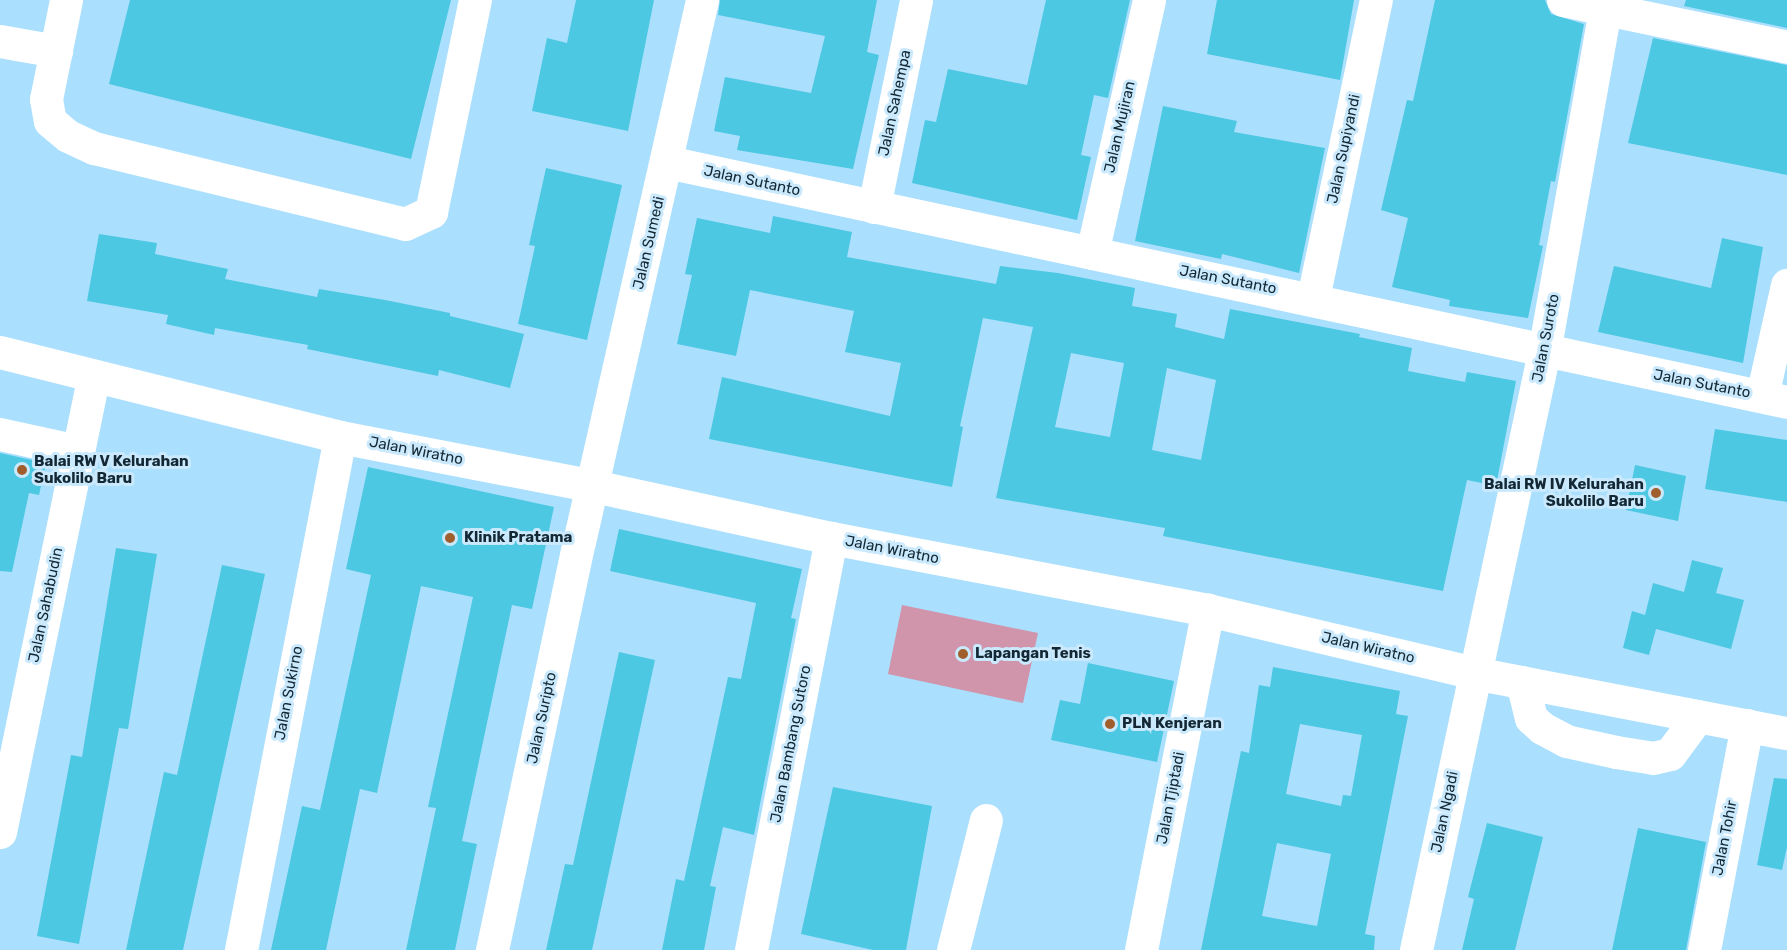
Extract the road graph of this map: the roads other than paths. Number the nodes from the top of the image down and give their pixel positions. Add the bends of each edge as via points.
1 (66, 0) edge
2 (475, 0) edge
3 (702, 0) edge
4 (916, 0) edge
5 (1149, 0) edge
6 (1376, 0) edge
7 (1563, 0) edge
8 (1606, 5) edge
9 (0, 41) edge
10 (1787, 47) edge
11 (56, 51) junction
12 (667, 162) junction
13 (874, 207) junction
14 (1092, 253) junction
15 (1787, 285) edge
16 (1313, 298) junction
17 (0, 352) edge
18 (1544, 352) junction
19 (93, 378) junction
20 (1774, 399) edge
21 (0, 434) edge
22 (340, 437) junction
23 (78, 452) junction
24 (594, 486) junction
25 (831, 538) junction
26 (1208, 610) junction
27 (1474, 673) junction
28 (1522, 682) junction
29 (1698, 716) junction
30 (1747, 725) junction
31 (1787, 733) edge
32 (986, 820) dead end
33 (0, 832) edge
34 (241, 950) edge
35 (492, 950) edge
36 (751, 950) edge
37 (953, 950) edge
38 (1141, 950) edge
39 (1416, 950) edge
40 (1704, 950) edge

1 - 11 street
2 - 11 street via 431,212 405,224 94,148 68,136 50,121 46,99
3 - 12 street, Jalan Sumedi
4 - 13 street, Jalan Sahempa
5 - 14 street, Jalan Mujiran
6 - 16 street, Jalan Supiyandi
7 - 8 street
8 - 10 street
8 - 18 street, Jalan Suroto
9 - 11 street
12 - 13 street, Jalan Sutanto
12 - 24 street, Jalan Sumedi
13 - 14 street, Jalan Sutanto
14 - 16 street, Jalan Sutanto
15 - 20 street
16 - 18 street, Jalan Sutanto
17 - 19 street, Jalan Wiratno
18 - 20 street, Jalan Sutanto
18 - 27 street, Jalan Suroto
19 - 22 street, Jalan Wiratno
19 - 23 street, Jalan Sahabudin
21 - 23 street
22 - 24 street, Jalan Wiratno
22 - 34 street, Jalan Sukirno
23 - 33 street, Jalan Sahabudin
24 - 25 street, Jalan Wiratno
24 - 35 street, Jalan Suripto
25 - 26 street, Jalan Wiratno
25 - 36 street, Jalan Bambang Sutoro
26 - 27 street, Jalan Wiratno
26 - 38 street, Jalan Tjiptadi
27 - 28 street, Jalan Wiratno
27 - 39 street, Jalan Ngadi
28 - 29 street, Jalan Wiratno
28 - 29 street via 1531,718 1542,728 1566,741 1616,752 1653,758 1670,754
29 - 30 street, Jalan Wiratno
30 - 31 street, Jalan Wiratno
30 - 40 street, Jalan Tohir
32 - 37 street

